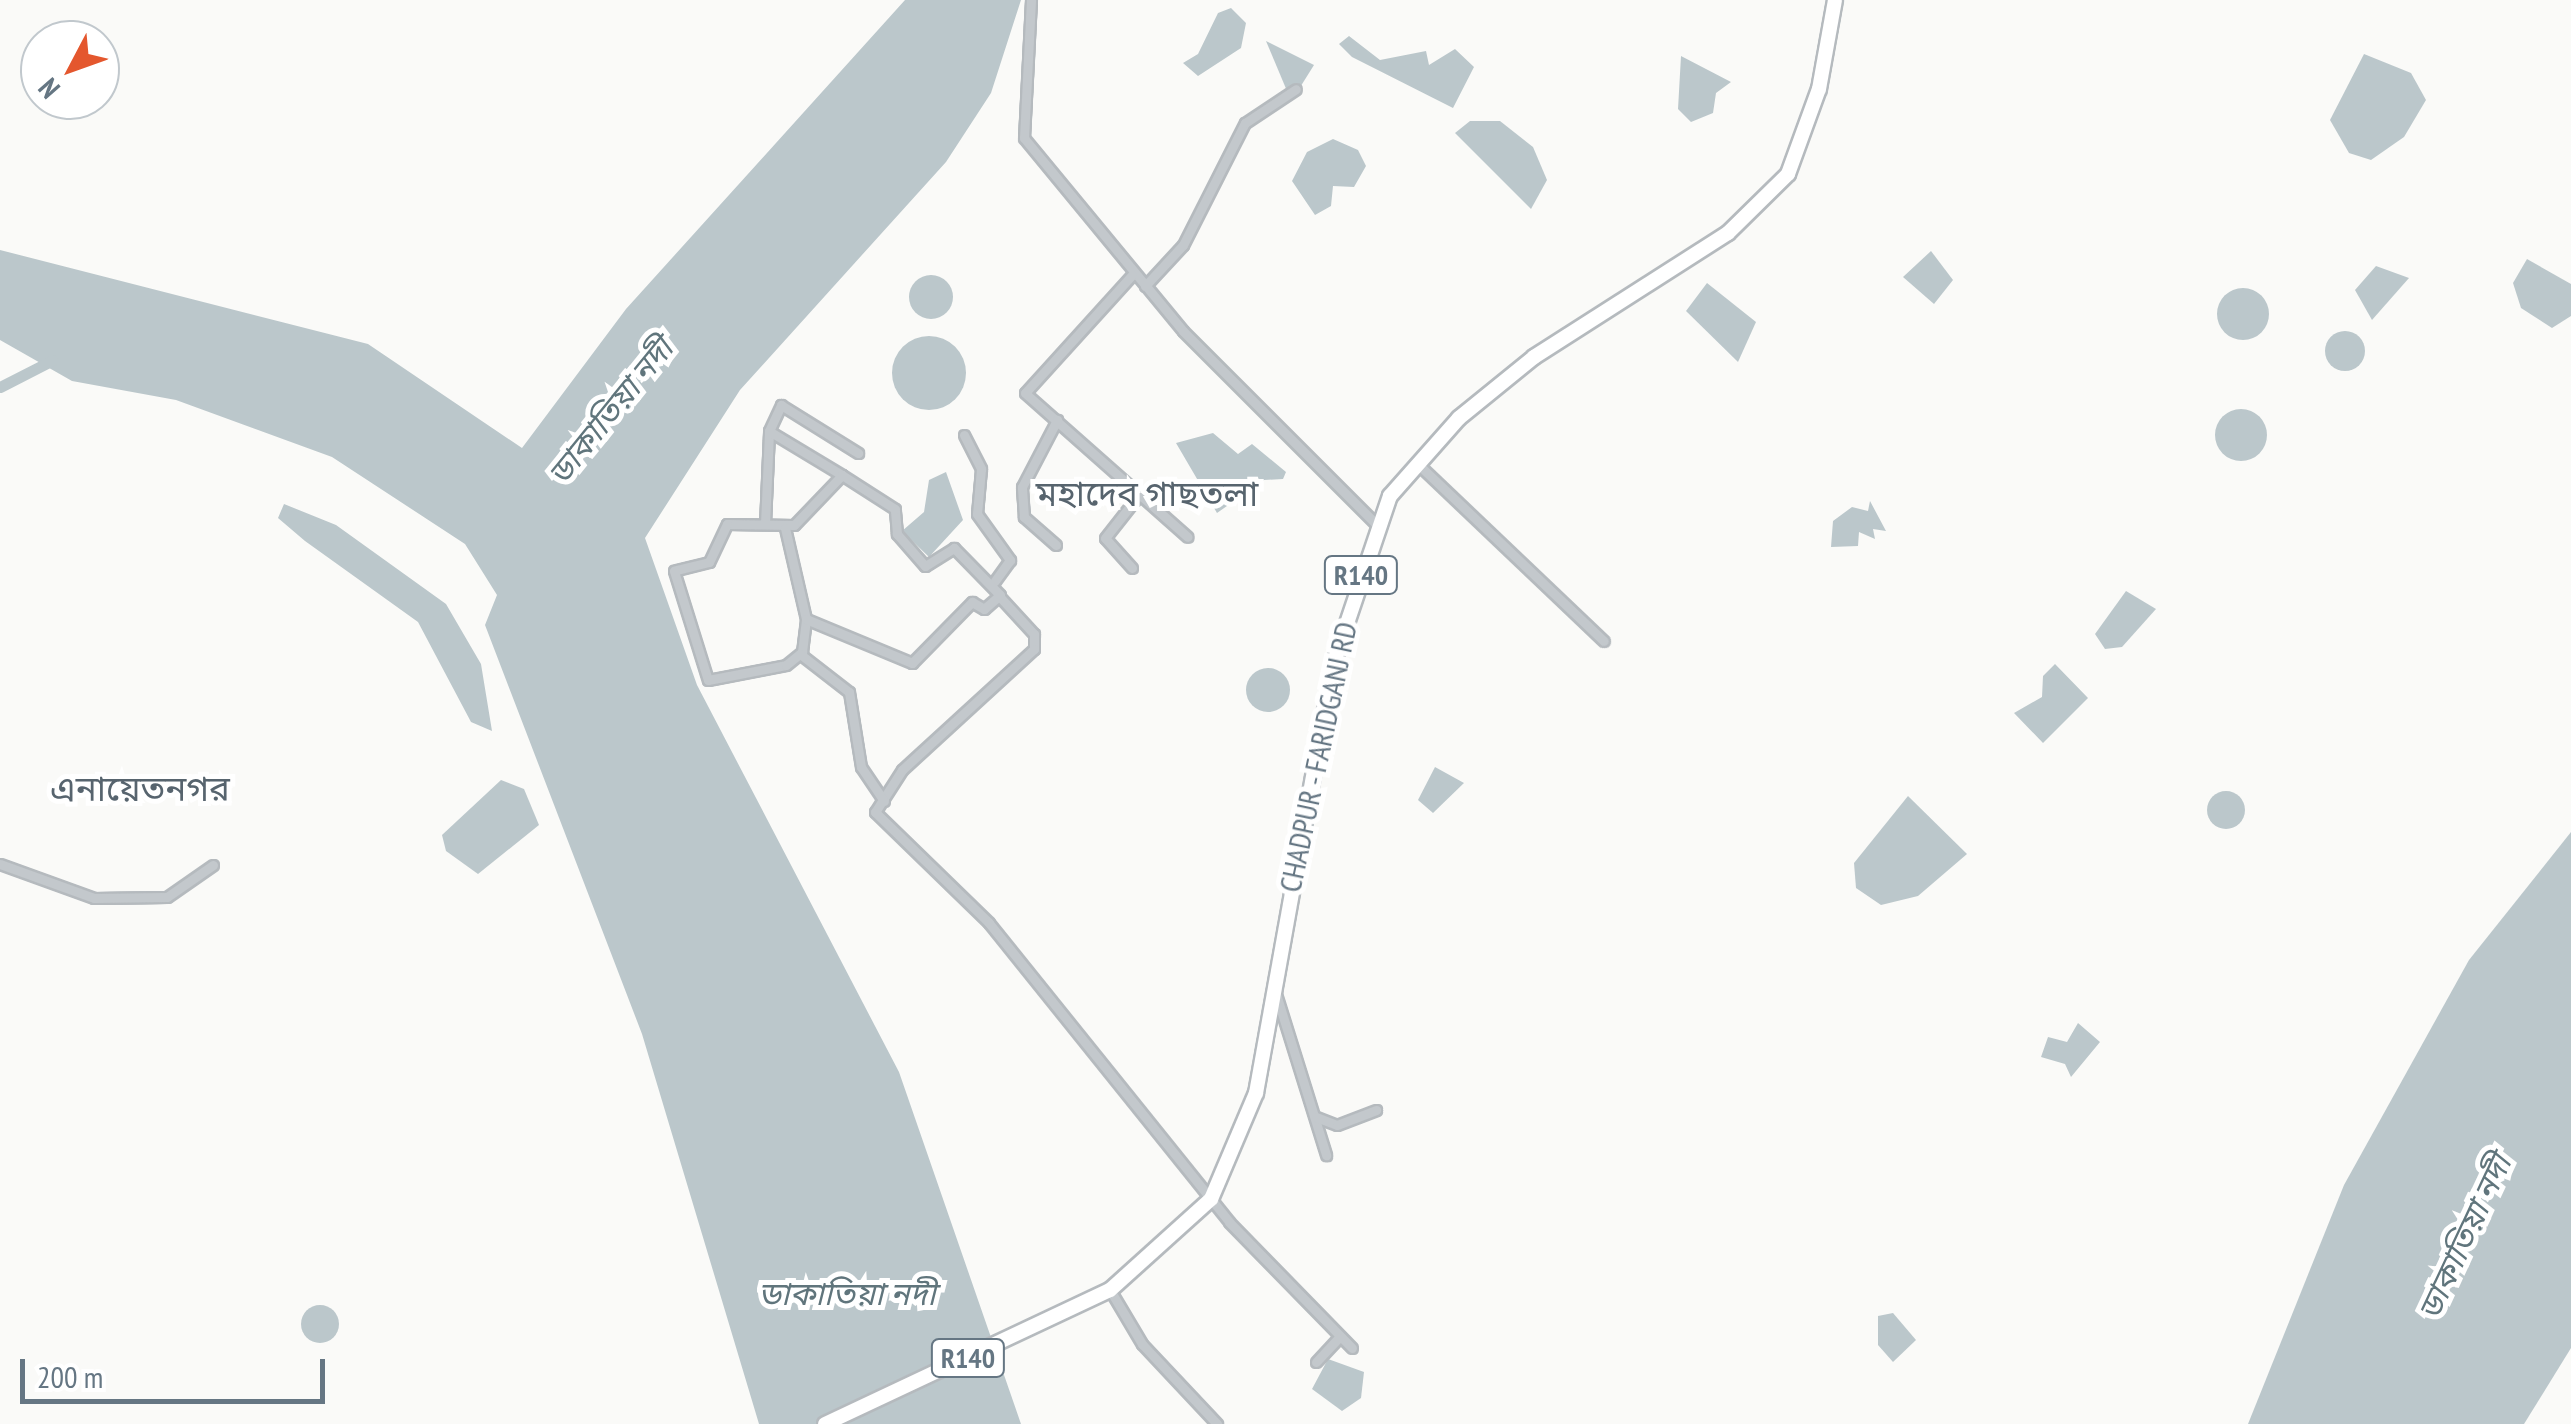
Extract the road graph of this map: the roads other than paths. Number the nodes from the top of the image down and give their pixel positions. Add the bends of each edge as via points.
1 (1031, 0) edge
2 (1835, 0) edge
3 (1296, 89) dead end
4 (1132, 275) junction
5 (1145, 286) junction
6 (1056, 420) junction
7 (769, 431) junction
8 (964, 434) dead end
9 (858, 453) dead end
10 (1419, 465) junction
11 (842, 476) junction
12 (1138, 496) junction
13 (764, 524) junction
14 (1376, 524) junction
15 (785, 528) junction
16 (1188, 538) dead end
17 (1056, 545) dead end
18 (1132, 568) dead end
19 (995, 581) junction
20 (999, 596) junction
21 (806, 619) junction
22 (1604, 641) dead end
23 (800, 654) junction
24 (884, 801) junction
25 (0, 864) edge
26 (213, 864) dead end
27 (1275, 992) junction
28 (1376, 1110) dead end
29 (1316, 1117) junction
30 (1326, 1155) dead end
31 (1211, 1199) junction
32 (1110, 1290) junction
33 (1338, 1338) junction
34 (1352, 1348) dead end
35 (1316, 1362) dead end
36 (825, 1424) edge
37 (1216, 1424) edge

1 - 4 street via 1024,138
2 - 10 main road, CHADPUR - FARIDGANJ RD / R140 via 1819,89 1788,174 1728,233 1534,357
3 - 5 street via 1244,123 1183,245
4 - 5 street
4 - 6 street via 1026,392
5 - 14 street
6 - 12 street
6 - 17 street via 1022,488 1024,518
7 - 9 street via 781,405
7 - 11 street
7 - 13 street
8 - 19 street via 981,468 977,514 1010,560
10 - 14 main road, CHADPUR - FARIDGANJ RD / R140
10 - 22 street
11 - 15 street
11 - 19 street via 895,509 897,534 926,566 954,548
12 - 16 street
12 - 18 street via 1105,538
13 - 15 street
13 - 23 street via 726,524 709,562 673,578 708,680
14 - 27 main road, CHADPUR - FARIDGANJ RD / R140 via 1333,665
15 - 21 street
19 - 20 street
20 - 21 street via 984,608 972,602 912,663
20 - 24 street via 1034,634 1034,649 902,770
21 - 23 street
23 - 24 street via 850,692 861,767
24 - 31 street via 877,816 989,923
25 - 26 street via 94,898 167,897
27 - 29 street
27 - 31 main road, CHADPUR - FARIDGANJ RD / R140 via 1256,1093
28 - 29 street via 1337,1125
29 - 30 street
31 - 32 main road, CHADPUR - FARIDGANJ RD / R140
31 - 33 street
32 - 36 main road, CHADPUR - FARIDGANJ RD / R140
32 - 37 street via 1142,1344
33 - 34 street
33 - 35 street

